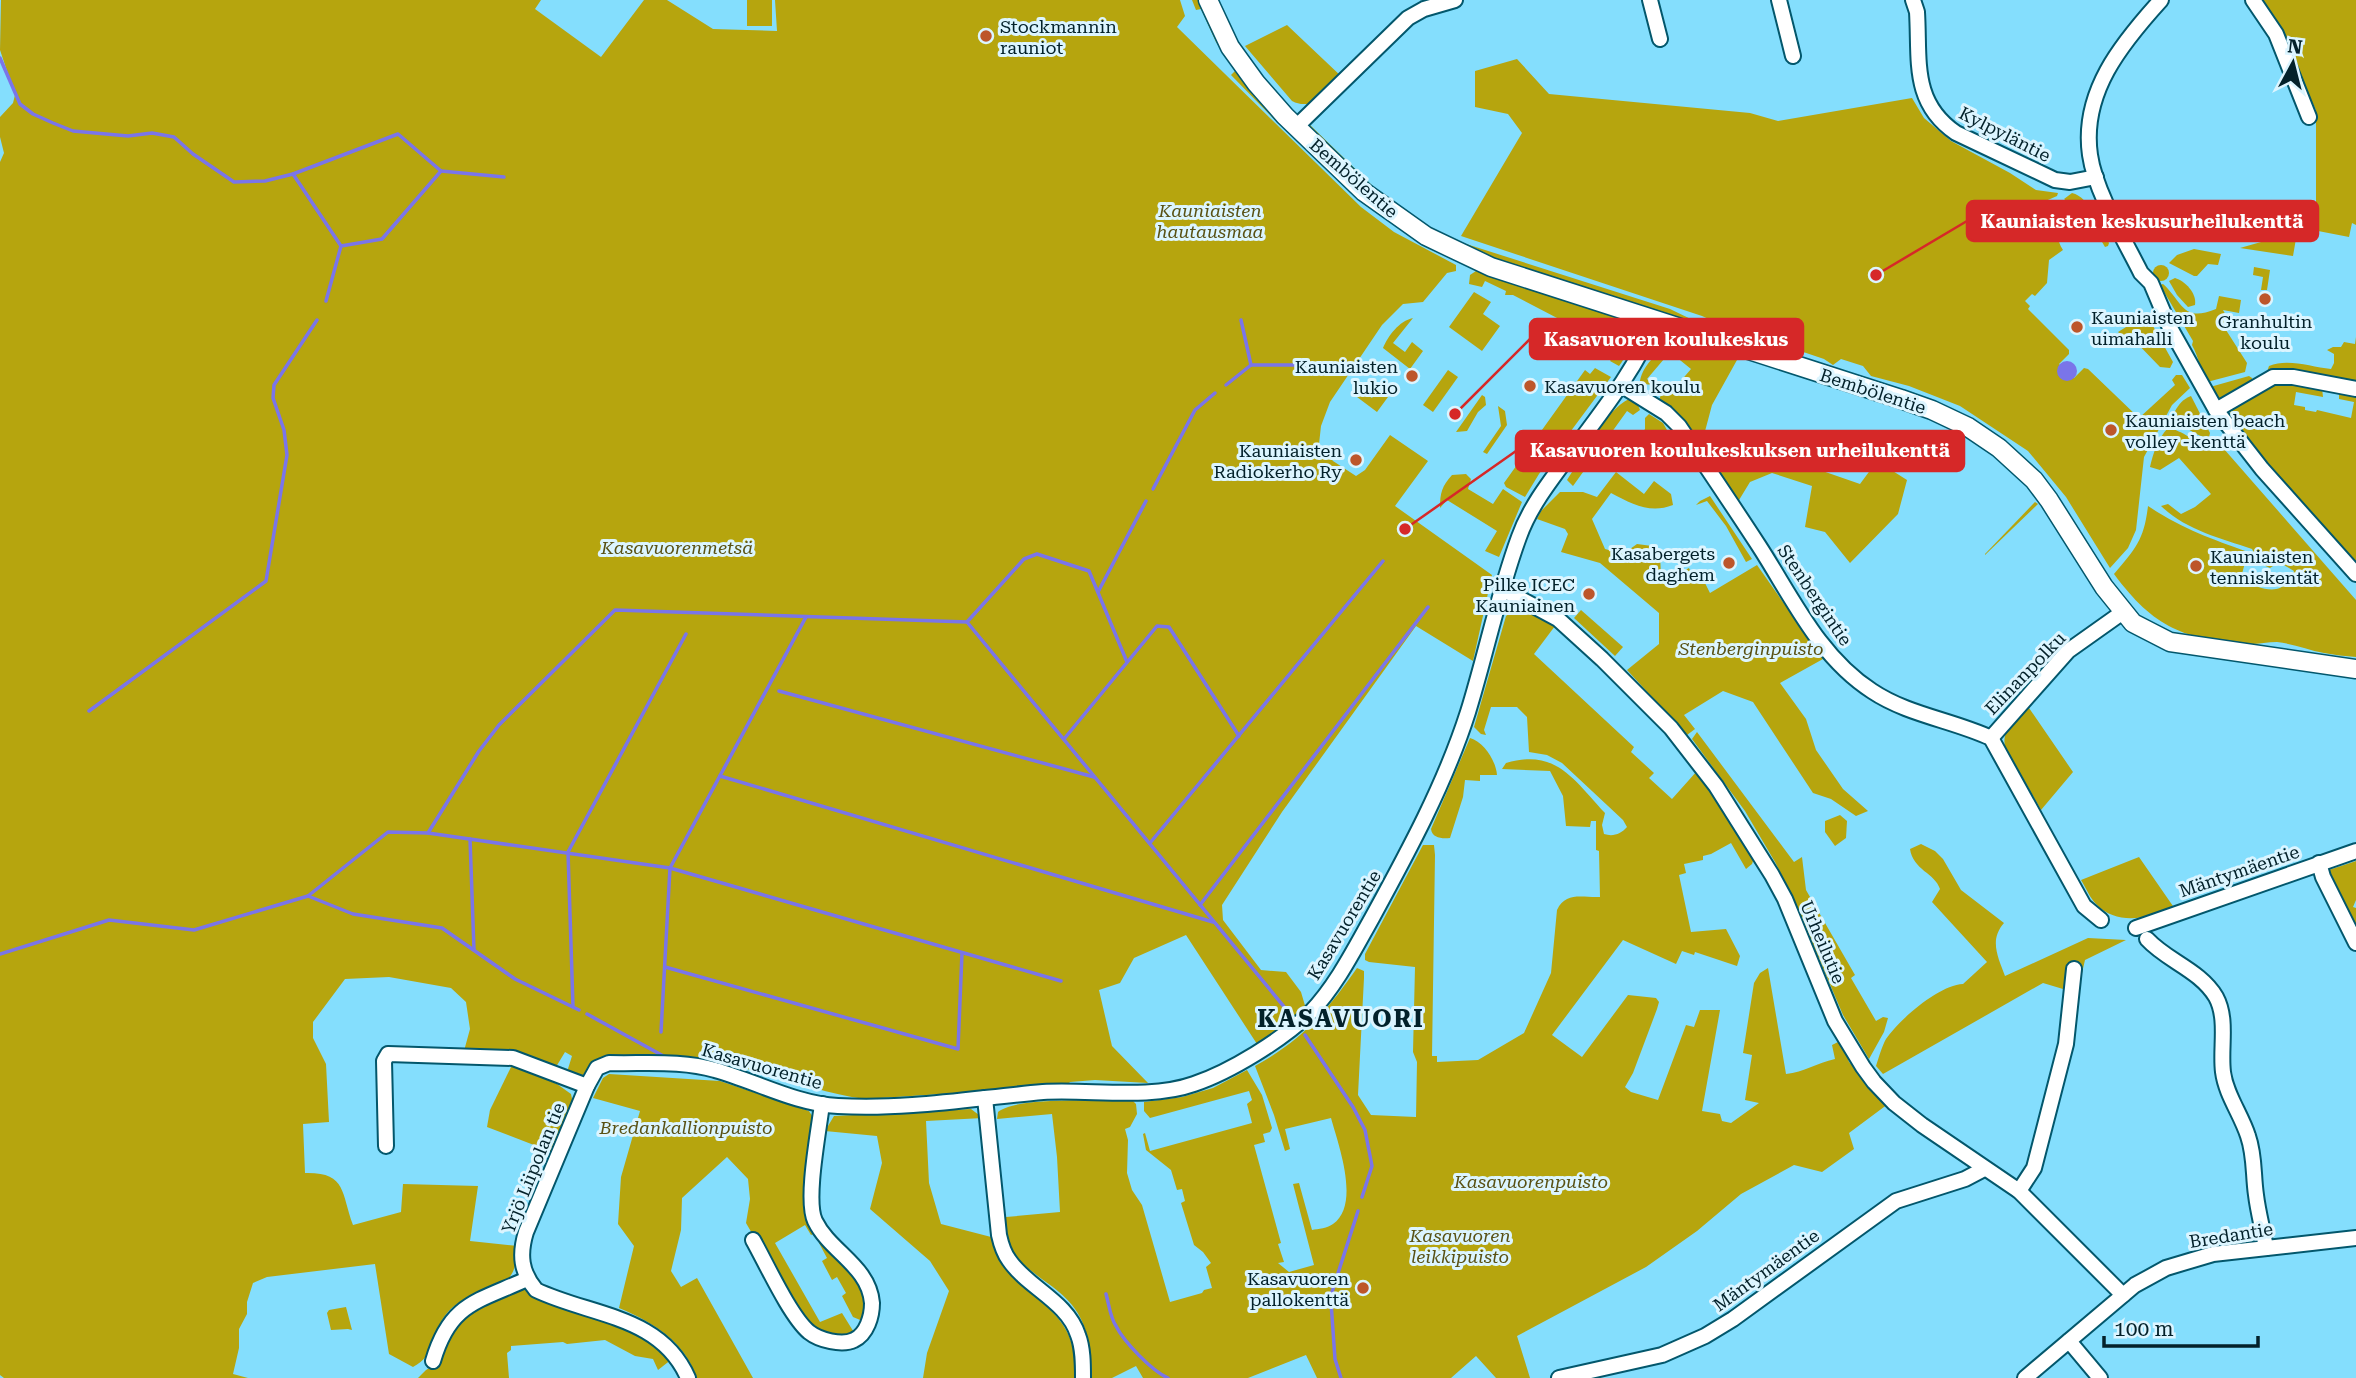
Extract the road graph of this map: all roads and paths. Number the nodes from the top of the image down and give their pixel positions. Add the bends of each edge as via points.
1 (1208, 0) edge
2 (1455, 0) edge
3 (1650, 0) edge
4 (1779, 0) edge
5 (1913, 0) edge
6 (2161, 0) edge
7 (2253, 0) edge
8 (1660, 39) dead end
9 (1793, 57) dead end
10 (2309, 117) dead end
11 (1296, 127) junction
12 (2096, 177) junction
13 (1656, 320) junction
14 (1621, 386) junction
15 (2356, 389) edge
16 (2216, 410) junction
17 (2356, 574) edge
18 (1504, 590) junction
19 (2123, 612) junction
20 (2356, 669) edge
21 (1991, 738) junction
22 (2356, 851) edge
23 (2319, 863) junction
24 (2101, 919) dead end
25 (2136, 928) dead end
26 (2147, 939) dead end
27 (2356, 943) edge
28 (2074, 969) dead end
29 (587, 1086) junction
30 (985, 1098) junction
31 (822, 1104) junction
32 (386, 1146) dead end
33 (1984, 1169) junction
34 (2019, 1191) junction
35 (2356, 1238) edge
36 (753, 1240) dead end
37 (2266, 1248) junction
38 (527, 1279) junction
39 (2123, 1295) junction
40 (2069, 1341) junction
41 (433, 1362) dead end
42 (688, 1378) edge
43 (1083, 1378) edge
44 (1559, 1378) edge
45 (2025, 1378) edge
46 (2100, 1378) edge

1 - 11 main road, Bembölentie via 1241,64
2 - 11 street via 1408,19
3 - 8 street
4 - 9 street
5 - 12 street, Kylpyläntie via 1924,98 1943,124 2055,180
6 - 12 street via 2117,52 2098,90
7 - 10 street via 2277,34
11 - 13 main road, Bembölentie via 1364,192 1426,236 1491,267
12 - 16 street via 2141,273 2151,283 2160,309
13 - 14 street, Kasavuorentie
13 - 19 main road, Bembölentie via 1932,410 1984,438 2034,480
14 - 18 street, Kasavuorentie via 1534,505
14 - 21 street, Stenbergintie via 1679,426 1811,628 1844,670 1904,707
15 - 16 street via 2273,377
16 - 17 street
18 - 30 street, Kasavuorentie via 1467,717 1419,830 1341,971 1310,1012 1244,1060 1190,1086
18 - 33 street, Urheilutie via 1558,619 1671,728 1716,786 1772,875 1835,1021 1863,1067 1894,1103
19 - 20 main road, Bembölentie via 2133,623 2170,642
19 - 21 street, Elinanpolku via 2068,651
21 - 24 street via 2084,906
22 - 23 street, Mäntymäentie
23 - 25 street, Mäntymäentie
23 - 27 street
26 - 37 street via 2217,998 2223,1071 2251,1148
28 - 34 street via 2066,1044 2034,1168
29 - 31 street, Kasavuorentie via 597,1068 609,1063 690,1065
29 - 32 street via 513,1058 388,1054 384,1061
29 - 38 street, Yrjö Liipolan tie via 526,1232 521,1255
30 - 31 street, Kasavuorentie via 877,1106
30 - 43 street via 1003,1251 1020,1273 1068,1316 1078,1333
31 - 36 street via 811,1208 822,1232 868,1286 872,1307 860,1336 843,1343 808,1331
33 - 34 street, Urheilutie
33 - 44 street, Mäntymäentie via 1896,1200 1705,1336 1662,1355
34 - 39 street, Urheilutie
35 - 37 street, Bredantie
37 - 39 street, Bredantie via 2187,1261 2150,1276
38 - 41 street via 460,1311 440,1338
38 - 42 street via 547,1296 622,1320 655,1336
39 - 40 street, Bredantie
40 - 45 street, Bredantie
40 - 46 street

